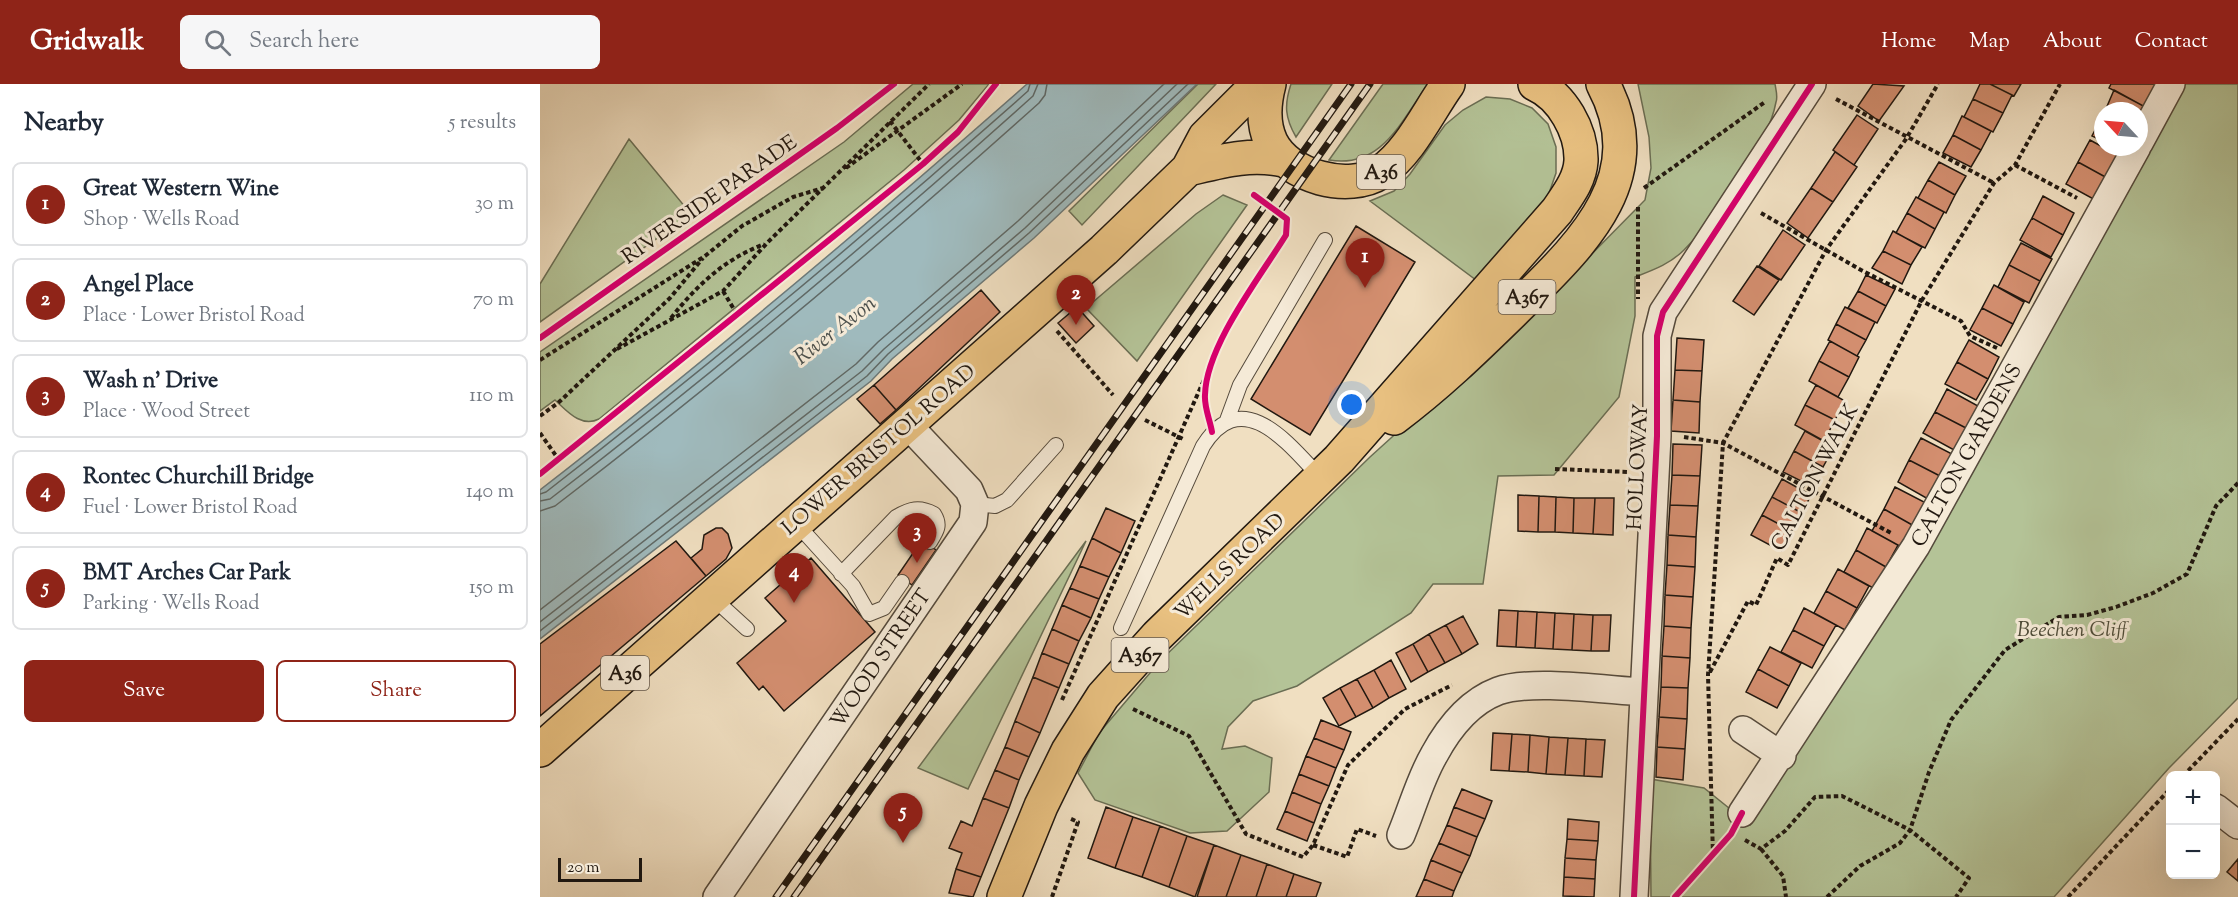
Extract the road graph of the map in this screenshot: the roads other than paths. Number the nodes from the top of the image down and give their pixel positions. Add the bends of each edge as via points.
1 (1258, 84) edge
2 (1269, 84) edge
3 (1535, 84) edge
4 (1603, 84) edge
5 (1812, 84) edge
6 (2171, 84) edge
7 (1452, 86) edge
8 (2148, 126) edge
9 (2132, 156) edge
10 (1284, 160) junction
11 (1188, 170) junction
12 (1326, 240) dead end
13 (906, 423) junction
14 (1226, 423) junction
15 (1056, 445) dead end
16 (1330, 468) junction
17 (975, 504) junction
18 (795, 522) junction
19 (930, 542) dead end
20 (842, 574) junction
21 (902, 582) dead end
22 (711, 596) junction
23 (747, 628) dead end
24 (1121, 628) dead end
25 (1644, 692) junction
26 (1743, 730) dead end
27 (540, 750) edge
28 (1782, 756) junction
29 (2220, 811) edge
30 (2238, 825) edge
31 (1741, 826) road end
32 (1401, 835) dead end
33 (717, 897) edge
34 (1005, 897) edge
35 (1634, 897) edge

1 - 11 main road, LOWER BRISTOL ROAD / A36 via 1205,137
2 - 10 main road via 1264,102 1266,125
3 - 16 main road, WELLS ROAD / A367 via 1547,89 1565,108 1576,132 1581,160 1574,186 1541,229
4 - 16 main road, WELLS ROAD / A367 via 1619,124 1620,159 1610,196 1594,227 1571,255 1440,384
5 - 25 street, HOLLOWAY via 1663,312 1657,336 1657,436
6 - 8 street
7 - 10 main road, A36 via 1399,155 1380,172 1360,180 1338,181 1318,178
9 - 28 street, CALTON GARDENS via 1916,546
10 - 11 main road, LOWER BRISTOL ROAD / A36 via 1242,156
11 - 13 main road, LOWER BRISTOL ROAD / A36 via 1095,258
12 - 14 lane via 1240,385
13 - 17 street via 969,490
13 - 18 main road, LOWER BRISTOL ROAD / A36
14 - 16 lane via 1242,418 1262,423
14 - 24 lane via 1212,432 1203,446
15 - 17 lane via 1007,500 995,506
16 - 34 main road, WELLS ROAD / A367 via 1156,636 1103,696 1068,751 1041,806
17 - 33 street, WOOD STREET via 973,522 770,834
18 - 20 lane
18 - 22 main road, LOWER BRISTOL ROAD / A36
19 - 20 lane via 938,530 934,513 915,508 906,511
20 - 21 lane via 854,586 869,614 884,608
22 - 23 lane
22 - 27 main road, LOWER BRISTOL ROAD / A36
25 - 32 street via 1522,686 1498,692 1471,707 1449,729 1433,756
25 - 35 street, HOLLOWAY
26 - 28 street
28 - 31 street, CALTON GARDENS
29 - 30 street

